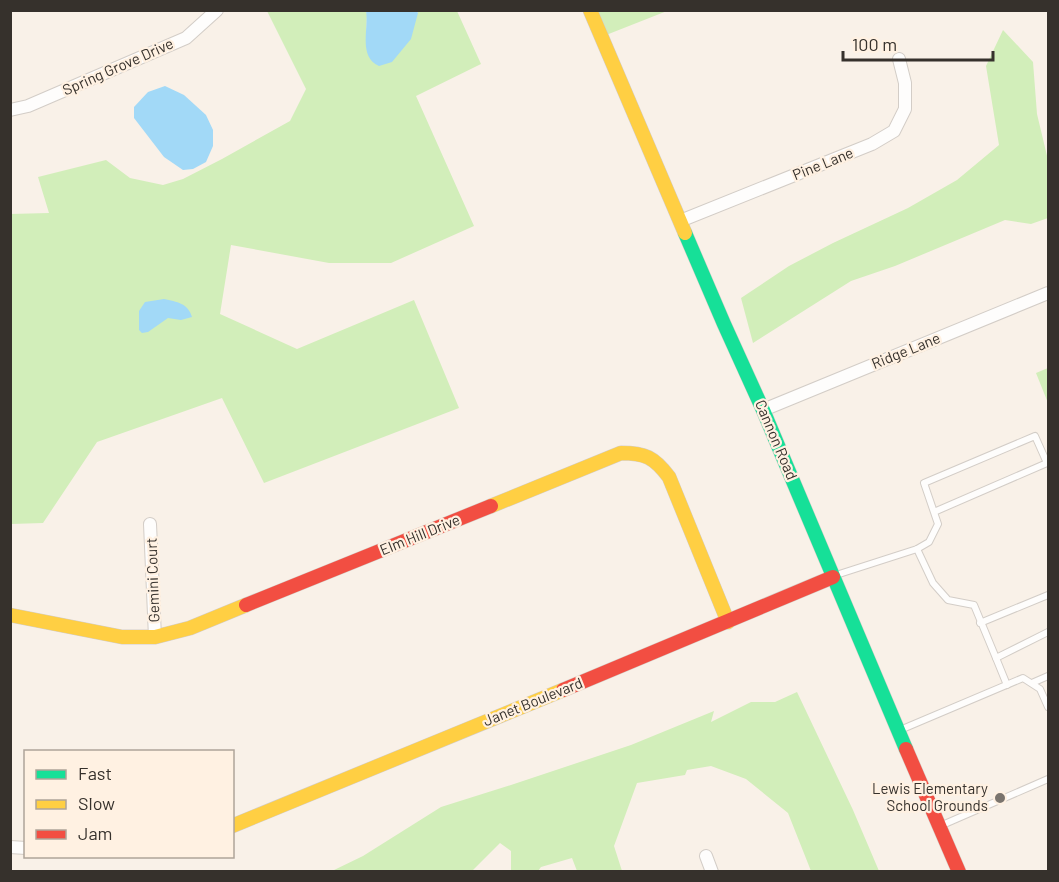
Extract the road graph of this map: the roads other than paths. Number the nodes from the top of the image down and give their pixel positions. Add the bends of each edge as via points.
1 (217, 10) edge
2 (590, 10) edge
3 (900, 59) dead end
4 (10, 110) edge
5 (680, 221) junction
6 (1048, 293) edge
7 (763, 410) junction
8 (934, 512) junction
9 (150, 524) dead end
10 (917, 549) junction
11 (832, 577) junction
12 (1048, 595) edge
13 (10, 615) edge
14 (728, 622) junction
15 (980, 623) junction
16 (1048, 632) edge
17 (155, 637) junction
18 (996, 658) junction
19 (1048, 676) edge
20 (1032, 683) junction
21 (1007, 685) junction
22 (1048, 706) edge
23 (898, 730) junction
24 (1048, 778) edge
25 (234, 825) edge
26 (939, 826) junction
27 (706, 856) dead end
28 (712, 872) edge
29 (959, 872) edge

1 - 4 street, Spring Grove Drive via 186,38 28,106
2 - 5 street, Cannon Road
3 - 5 street, Pine Lane via 905,109 894,131 872,144
5 - 7 street, Cannon Road
6 - 7 street, Ridge Lane
7 - 11 street, Cannon Road
8 - 8 lane via 924,483 1035,436 1047,463
8 - 10 lane via 938,524 929,542
9 - 17 street, Gemini Court
10 - 11 lane
10 - 15 lane via 933,583 948,600 974,605
11 - 14 street, Janet Boulevard
11 - 23 street, Cannon Road
12 - 15 lane
13 - 17 street, Elm Hill Drive via 122,637
14 - 17 street, Elm Hill Drive via 669,477 657,462 639,453 621,453 190,628
14 - 25 street, Janet Boulevard
15 - 18 lane
16 - 18 lane
18 - 21 lane
19 - 20 lane
20 - 21 lane via 1023,678
20 - 22 lane via 1040,689
21 - 23 lane
23 - 26 street, Cannon Road
24 - 26 lane
26 - 29 street, Cannon Road
27 - 28 street

